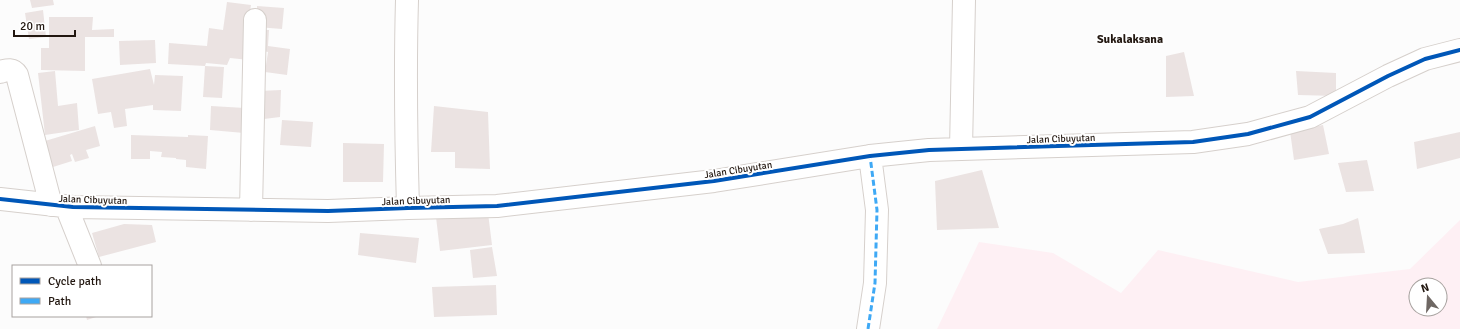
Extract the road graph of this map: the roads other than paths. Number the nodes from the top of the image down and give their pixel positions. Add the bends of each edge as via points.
1 (407, 0) edge
2 (964, 0) edge
3 (255, 20) dead end
4 (1460, 50) edge
5 (0, 72) edge
6 (961, 149) junction
7 (870, 156) junction
8 (0, 199) edge
9 (59, 206) junction
10 (408, 208) junction
11 (251, 210) junction
12 (89, 265) edge
13 (868, 329) edge

1 - 10 street via 405,93
2 - 6 street
3 - 11 street
4 - 6 street, Jalan Cibuyutan via 1418,62 1310,117 1248,134 1193,142
5 - 9 street via 12,70 17,75
6 - 7 street, Jalan Cibuyutan
7 - 10 street, Jalan Cibuyutan via 714,181 496,206
7 - 13 street via 877,210 874,283
8 - 9 street, Jalan Cibuyutan
9 - 11 street, Jalan Cibuyutan
9 - 12 street
10 - 11 street, Jalan Cibuyutan

